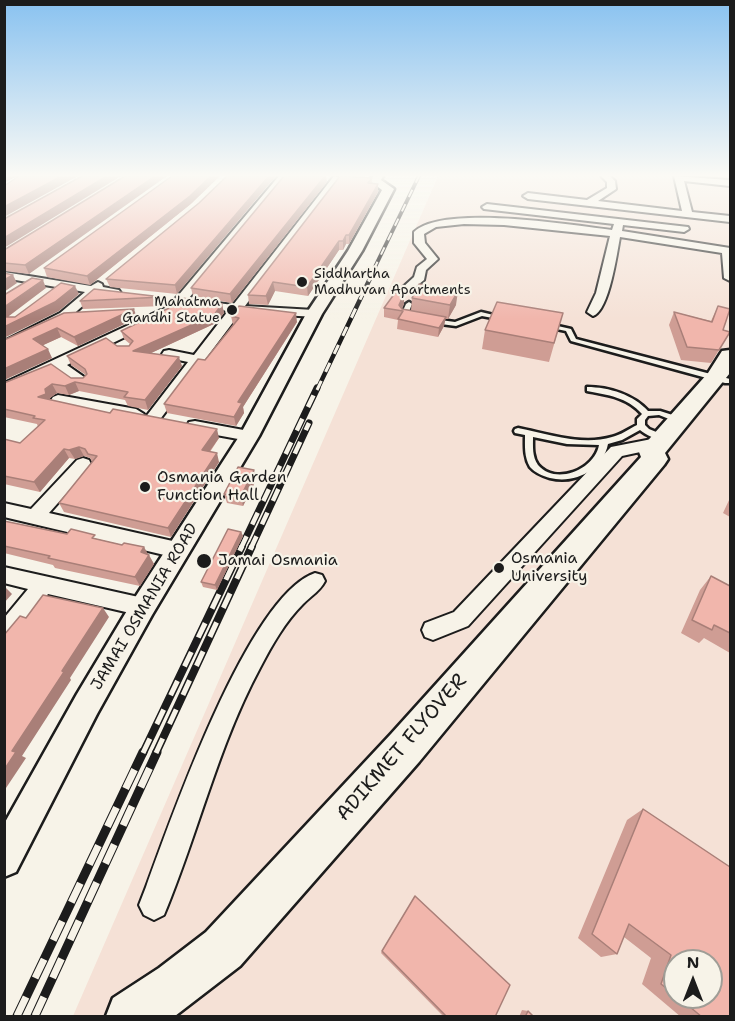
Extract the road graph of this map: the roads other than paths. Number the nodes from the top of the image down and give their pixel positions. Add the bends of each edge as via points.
1 (244, 224) edge
2 (301, 224) edge
3 (370, 224) edge
4 (433, 224) edge
5 (523, 224) edge
6 (618, 224) edge
7 (640, 224) edge
8 (684, 229) dead end
9 (616, 235) junction
10 (729, 251) edge
11 (47, 271) edge
12 (5, 276) edge
13 (109, 277) edge
14 (730, 278) edge
15 (28, 284) junction
16 (409, 287) dead end
17 (92, 291) junction
18 (125, 294) edge
19 (158, 298) edge
20 (181, 300) junction
21 (408, 304) dead end
22 (236, 309) junction
23 (138, 311) dead end
24 (169, 311) junction
25 (593, 312) dead end
26 (314, 314) junction
27 (87, 315) edge
28 (64, 316) junction
29 (416, 317) edge
30 (427, 320) edge
31 (514, 320) edge
32 (536, 324) edge
33 (4, 334) edge
34 (22, 338) junction
35 (111, 339) junction
36 (4, 346) edge
37 (127, 350) edge
38 (169, 354) edge
39 (730, 356) edge
40 (197, 360) junction
41 (57, 364) junction
42 (725, 378) edge
43 (82, 382) edge
44 (4, 389) edge
45 (590, 389) dead end
46 (58, 400) edge
47 (646, 414) junction
48 (153, 418) junction
49 (681, 420) junction
50 (518, 431) dead end
51 (529, 433) junction
52 (249, 436) junction
53 (604, 442) junction
54 (655, 446) junction
55 (83, 464) dead end
56 (4, 510) edge
57 (35, 518) junction
58 (177, 550) junction
59 (4, 575) edge
60 (315, 581) dead end
61 (43, 585) junction
62 (143, 607) junction
63 (433, 630) dead end
64 (4, 635) edge
65 (4, 860) edge
66 (154, 905) dead end
67 (130, 1017) edge

1 - 20 street
2 - 22 street
3 - 26 street, JAMAI OSMANIA ROAD
4 - 16 street via 420,231 418,237 421,247 433,259
5 - 9 street
6 - 9 street
7 - 8 street
9 - 10 street
9 - 25 street via 602,293
10 - 14 street
11 - 15 street
12 - 15 street
13 - 17 street
15 - 17 street
17 - 18 street
17 - 28 street
19 - 20 street
20 - 22 street
20 - 24 street
21 - 29 lane via 404,315
22 - 26 street
22 - 40 street
23 - 24 street
24 - 35 street
26 - 52 street, JAMAI OSMANIA ROAD
27 - 28 street
28 - 34 street
30 - 31 lane via 456,324 481,314
32 - 42 lane via 569,330 573,340
33 - 34 street
34 - 36 street
35 - 37 street
35 - 41 street
38 - 40 street
39 - 42 main road
40 - 48 street
41 - 43 street
41 - 44 street
42 - 49 main road
42 - 54 main road via 665,458
45 - 47 lane via 628,398
46 - 48 street
47 - 49 lane via 660,413
47 - 54 lane via 641,419
48 - 52 street
49 - 54 main road
50 - 51 lane
51 - 53 lane
51 - 53 lane via 529,456 537,469 551,474 585,472 601,456
52 - 58 street, JAMAI OSMANIA ROAD
53 - 54 lane via 616,439
54 - 63 street via 617,451 461,619
54 - 67 main road, ADIKMET FLYOVER via 405,748 223,949
55 - 57 street
56 - 57 street
57 - 58 street
58 - 62 street, JAMAI OSMANIA ROAD
59 - 61 street
60 - 66 street via 295,596 278,619 237,691 174,845
61 - 62 street
61 - 64 street
62 - 65 street, JAMAI OSMANIA ROAD

